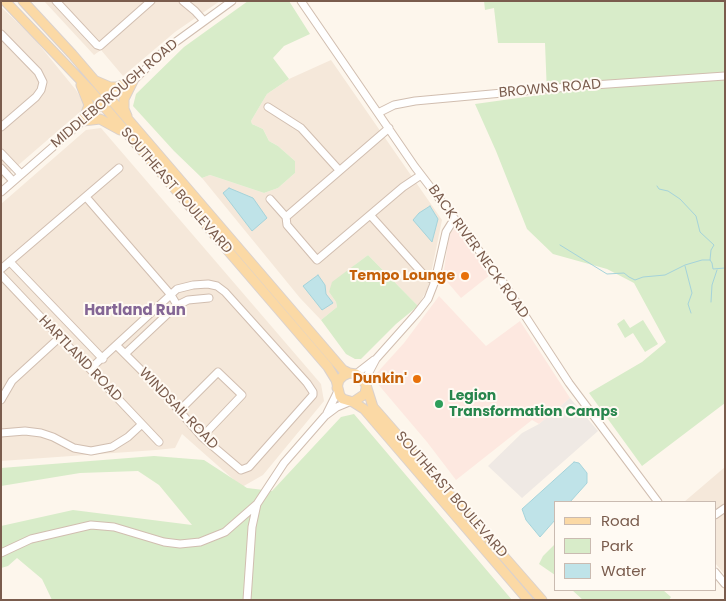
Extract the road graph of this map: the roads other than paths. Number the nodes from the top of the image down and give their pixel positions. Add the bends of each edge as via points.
1 (5, 1) edge
2 (23, 1) edge
3 (56, 1) edge
4 (151, 1) edge
5 (183, 1) edge
6 (232, 1) edge
7 (301, 1) edge
8 (204, 21) junction
9 (1, 34) edge
10 (74, 74) junction
11 (725, 76) edge
12 (94, 80) junction
13 (133, 80) junction
14 (105, 101) junction
15 (268, 107) dead end
16 (378, 113) junction
17 (83, 121) junction
18 (129, 121) junction
19 (1, 127) edge
20 (389, 128) junction
21 (129, 136) junction
22 (1, 153) edge
23 (1, 168) edge
24 (119, 168) dead end
25 (339, 170) junction
26 (21, 174) junction
27 (421, 175) junction
28 (13, 181) junction
29 (1, 192) edge
30 (86, 197) junction
31 (270, 199) dead end
32 (371, 216) junction
33 (286, 217) junction
34 (456, 220) junction
35 (10, 262) junction
36 (1, 269) edge
37 (1, 275) edge
38 (435, 281) junction
39 (171, 295) junction
40 (209, 298) dead end
41 (177, 305) junction
42 (59, 338) junction
43 (118, 346) junction
44 (125, 354) junction
45 (103, 359) junction
46 (376, 359) junction
47 (90, 370) junction
48 (352, 373) junction
49 (366, 386) junction
50 (337, 389) junction
51 (1, 400) edge
52 (351, 402) junction
53 (180, 411) junction
54 (326, 416) junction
55 (142, 424) junction
56 (1, 433) edge
57 (202, 436) junction
58 (159, 442) dead end
59 (657, 501) edge
60 (257, 504) junction
61 (1, 553) edge
62 (716, 573) edge
63 (725, 584) edge
64 (247, 600) edge
65 (528, 600) edge
66 (542, 600) edge

1 - 10 main road, SOUTHEAST BOULEVARD
2 - 12 main road, SOUTHEAST BOULEVARD
3 - 4 street via 100,46
5 - 8 street
6 - 8 street, MIDDLEBOROUGH ROAD
7 - 16 street, BACK RIVER NECK ROAD
8 - 13 street, MIDDLEBOROUGH ROAD via 166,49
9 - 19 street via 38,72 43,82 36,97
10 - 14 main road, SOUTHEAST BOULEVARD
10 - 17 main road via 89,104
11 - 16 street, BROWNS ROAD via 415,101 394,105
12 - 13 main road via 110,87 122,86
12 - 14 main road, SOUTHEAST BOULEVARD
13 - 14 street, MIDDLEBOROUGH ROAD
13 - 18 main road via 124,99
14 - 17 street, MIDDLEBOROUGH ROAD
14 - 18 main road, SOUTHEAST BOULEVARD
14 - 21 main road, SOUTHEAST BOULEVARD
15 - 25 street via 300,128
16 - 20 street, BACK RIVER NECK ROAD
17 - 21 main road via 100,119
17 - 26 street, MIDDLEBOROUGH ROAD
18 - 48 main road, SOUTHEAST BOULEVARD via 343,370
20 - 25 street
20 - 27 street, BACK RIVER NECK ROAD
21 - 50 main road, SOUTHEAST BOULEVARD via 328,367
22 - 26 street
23 - 28 street
24 - 30 street
25 - 33 street
26 - 28 street, MIDDLEBOROUGH ROAD
27 - 32 street
27 - 34 street, BACK RIVER NECK ROAD
28 - 29 street, MIDDLEBOROUGH ROAD
30 - 35 street
30 - 39 street
31 - 33 street
32 - 33 street via 317,260 287,224
32 - 38 street via 424,275
34 - 38 street via 446,232
34 - 59 street, BACK RIVER NECK ROAD via 515,299 569,383
35 - 36 street
35 - 45 street
37 - 42 street, HARTLAND ROAD
38 - 46 street via 424,305
39 - 41 street
39 - 43 street
39 - 57 street, WINDSAIL ROAD via 193,284 221,288 301,377 313,395 249,467 241,470
40 - 41 street via 188,300
41 - 44 street
42 - 47 street, HARTLAND ROAD
42 - 51 street via 12,381
43 - 44 street, WINDSAIL ROAD
43 - 45 street
44 - 53 street, WINDSAIL ROAD
45 - 47 street
46 - 48 street
46 - 49 street via 367,376
47 - 55 street, HARTLAND ROAD
48 - 49 main road via 362,377
48 - 50 main road via 339,380
49 - 52 main road via 365,394
49 - 66 main road, SOUTHEAST BOULEVARD via 373,406
50 - 52 main road via 344,399
50 - 54 street
52 - 54 street
52 - 65 main road, SOUTHEAST BOULEVARD via 364,409
53 - 57 street, WINDSAIL ROAD
53 - 57 street via 218,372 242,395
54 - 60 street via 284,463
55 - 56 street via 112,447 91,452 42,433
55 - 58 street, HARTLAND ROAD
60 - 61 street via 225,532 200,542 164,542 91,525 31,539
60 - 64 street
62 - 63 street

